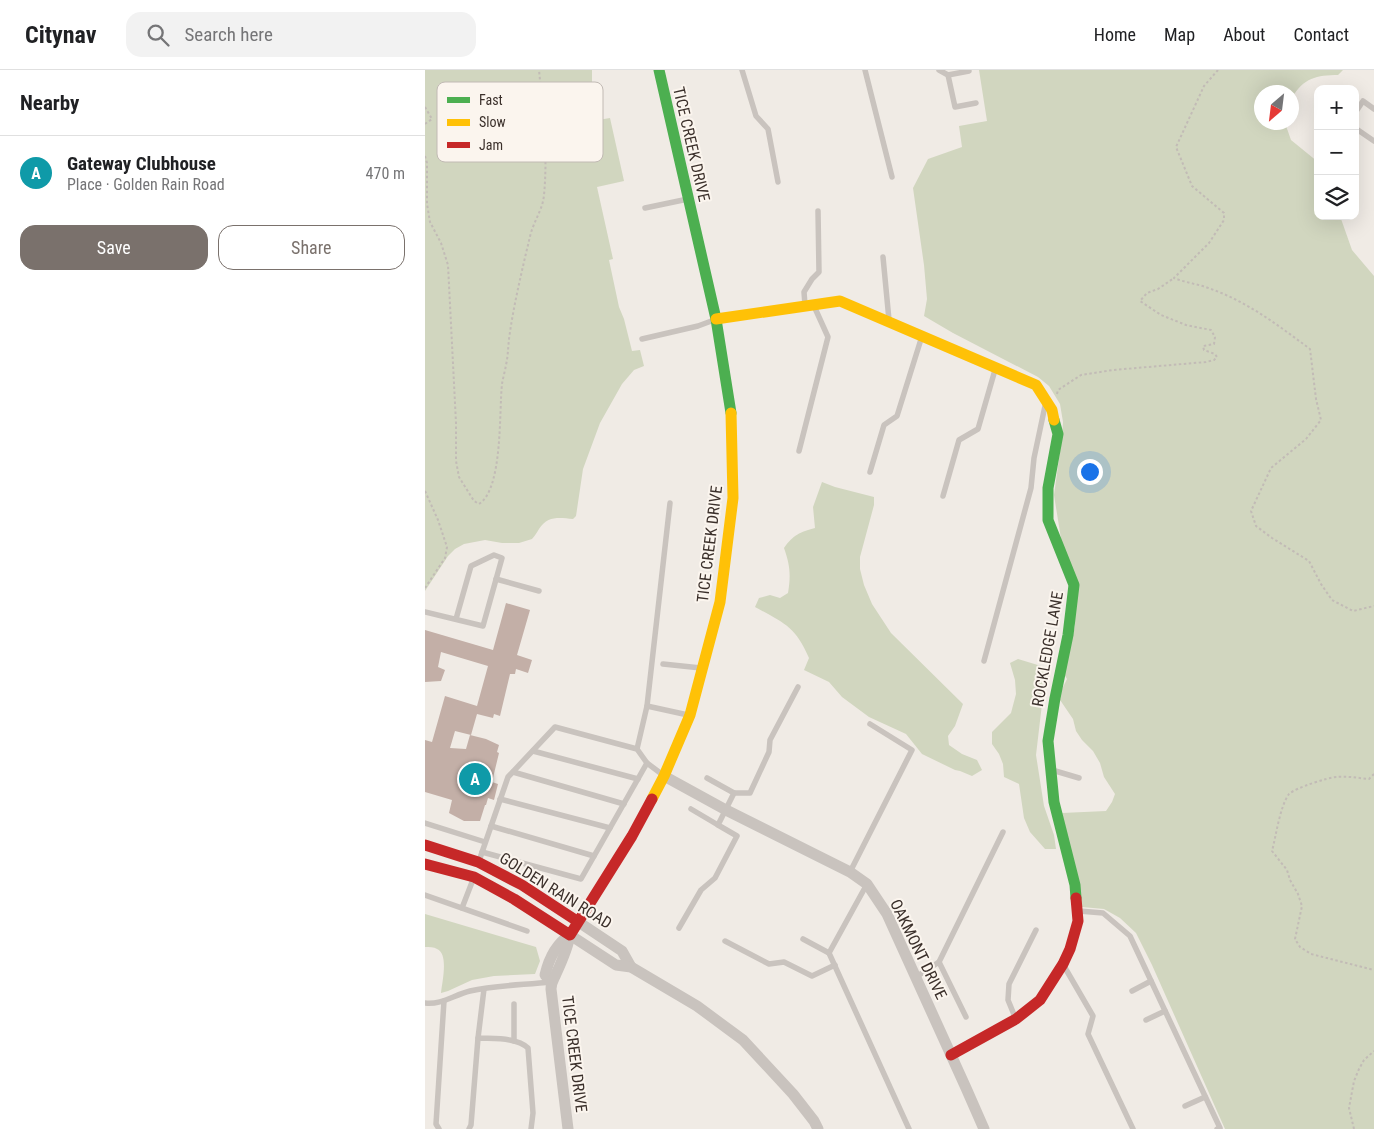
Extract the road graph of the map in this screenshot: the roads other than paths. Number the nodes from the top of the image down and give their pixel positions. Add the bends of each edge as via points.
1 (659, 70) edge
2 (742, 70) edge
3 (865, 70) edge
4 (939, 70) edge
5 (969, 71) edge
6 (948, 75) junction
7 (976, 102) dead end
8 (1359, 107) edge
9 (1374, 109) edge
10 (1358, 130) edge
11 (1374, 141) edge
12 (892, 177) dead end
13 (778, 182) dead end
14 (688, 199) junction
15 (645, 208) dead end
16 (818, 211) dead end
17 (883, 257) dead end
18 (809, 304) junction
19 (716, 319) junction
20 (889, 322) junction
21 (922, 336) junction
22 (642, 340) dead end
23 (995, 368) junction
24 (1052, 400) junction
25 (799, 451) dead end
26 (870, 472) dead end
27 (943, 496) dead end
28 (670, 504) dead end
29 (496, 578) junction
30 (539, 591) dead end
31 (425, 612) edge
32 (456, 619) junction
33 (984, 661) dead end
34 (663, 664) dead end
35 (703, 668) junction
36 (798, 687) dead end
37 (647, 706) junction
38 (691, 715) junction
39 (870, 724) dead end
40 (637, 749) junction
41 (533, 751) junction
42 (647, 763) junction
43 (1051, 770) junction
44 (513, 772) junction
45 (664, 776) junction
46 (707, 778) dead end
47 (1079, 778) dead end
48 (638, 779) junction
49 (734, 793) junction
50 (500, 799) junction
51 (623, 804) junction
52 (691, 810) dead end
53 (727, 810) junction
54 (425, 823) edge
55 (718, 825) junction
56 (491, 826) junction
57 (610, 828) junction
58 (1003, 832) dead end
59 (485, 842) junction
60 (425, 845) edge
61 (594, 856) junction
62 (480, 857) junction
63 (425, 864) edge
64 (850, 872) junction
65 (474, 877) junction
66 (867, 884) junction
67 (425, 895) edge
68 (462, 908) junction
69 (1077, 911) junction
70 (577, 921) junction
71 (679, 928) dead end
72 (1036, 930) dead end
73 (527, 931) dead end
74 (570, 935) junction
75 (803, 939) dead end
76 (725, 941) dead end
77 (829, 953) junction
78 (939, 962) junction
79 (1063, 964) junction
80 (835, 965) junction
81 (631, 967) junction
82 (916, 978) junction
83 (1151, 981) junction
84 (551, 982) junction
85 (484, 989) junction
86 (1132, 991) dead end
87 (444, 1001) junction
88 (425, 1003) edge
89 (514, 1004) dead end
90 (1165, 1010) junction
91 (966, 1017) dead end
92 (1016, 1019) junction
93 (1146, 1020) dead end
94 (478, 1038) junction
95 (514, 1041) junction
96 (951, 1055) junction
97 (1205, 1097) junction
98 (1185, 1106) dead end
99 (439, 1129) edge
100 (469, 1129) edge
101 (531, 1129) edge
102 (568, 1129) edge
103 (817, 1129) edge
104 (909, 1129) edge
105 (984, 1129) edge
106 (1133, 1129) edge
107 (1217, 1129) edge

1 - 14 street, TICE CREEK DRIVE
2 - 13 lane via 756,116 768,129
3 - 12 lane
4 - 6 lane
5 - 6 lane
6 - 7 lane via 955,107
8 - 9 lane via 1363,101
10 - 11 lane
14 - 15 lane
14 - 19 street, TICE CREEK DRIVE
16 - 18 lane via 819,272 804,292
17 - 20 lane
18 - 19 street, ROCKLEDGE LANE
18 - 20 street, ROCKLEDGE LANE via 840,300
18 - 25 lane via 828,337
19 - 22 lane
19 - 35 street, TICE CREEK DRIVE via 731,407 733,498 720,602
20 - 21 street, ROCKLEDGE LANE
21 - 23 street, ROCKLEDGE LANE
21 - 26 lane via 897,416 885,425
23 - 24 street, ROCKLEDGE LANE via 1036,385
23 - 27 lane via 978,429 959,440
24 - 33 lane via 1033,458 1031,488
24 - 43 street, ROCKLEDGE LANE via 1051,410 1058,434 1048,488 1048,520 1074,585 1048,741
28 - 37 lane
29 - 30 lane
29 - 32 lane via 483,626
29 - 32 lane via 502,558 494,555 471,566
31 - 32 lane
34 - 35 lane
35 - 38 street, TICE CREEK DRIVE
36 - 49 lane via 770,740 769,752 750,792
37 - 38 lane
37 - 40 lane
38 - 45 street, TICE CREEK DRIVE
39 - 64 lane via 912,750
40 - 41 lane via 555,727
40 - 42 lane
41 - 44 lane
41 - 48 lane
42 - 45 lane
42 - 48 lane
43 - 47 lane
43 - 69 street, ROCKLEDGE LANE via 1054,802 1075,885
44 - 50 lane
44 - 51 lane
45 - 53 street, OAKMONT DRIVE
45 - 70 street, TICE CREEK DRIVE via 631,836
46 - 49 lane
48 - 51 lane
49 - 53 lane
50 - 56 lane
50 - 57 lane
51 - 57 lane
52 - 55 lane
53 - 55 lane
53 - 64 street, OAKMONT DRIVE
54 - 59 lane
55 - 71 lane via 737,836 715,878 701,890
56 - 59 lane
56 - 61 lane
57 - 61 lane
58 - 78 lane
59 - 62 lane
60 - 62 street, GOLDEN RAIN ROAD
61 - 62 lane via 581,879
62 - 65 lane
62 - 70 street, GOLDEN RAIN ROAD
63 - 65 street, GOLDEN RAIN ROAD
64 - 66 street, OAKMONT DRIVE
65 - 68 lane
65 - 74 street, GOLDEN RAIN ROAD
66 - 77 lane
66 - 82 street, OAKMONT DRIVE via 887,914
67 - 68 lane
68 - 73 lane
69 - 79 street, ROCKLEDGE LANE via 1078,921
69 - 83 lane via 1103,913 1130,936
70 - 74 street, TICE CREEK DRIVE
70 - 81 street, GOLDEN RAIN ROAD via 622,952
72 - 92 lane via 1009,984 1008,1000
74 - 81 street, GOLDEN RAIN ROAD via 616,965
74 - 84 street, TICE CREEK DRIVE via 569,946
75 - 77 lane
76 - 80 lane via 769,964 784,962 812,976
77 - 80 lane
78 - 82 lane
78 - 91 lane
79 - 92 street, ROCKLEDGE LANE via 1040,1000
79 - 106 lane via 1093,1016 1088,1034
80 - 104 lane
81 - 103 street, GOLDEN RAIN ROAD via 697,1006 743,1040 793,1094
82 - 96 street, OAKMONT DRIVE
83 - 86 lane
83 - 90 lane
84 - 85 lane
84 - 102 street, TICE CREEK DRIVE
85 - 87 lane
85 - 94 lane
87 - 88 lane
87 - 99 lane via 436,1124
89 - 95 lane
90 - 93 lane
90 - 97 lane
92 - 96 street, ROCKLEDGE LANE
94 - 95 lane
94 - 100 lane
95 - 101 lane via 528,1048 533,1114
96 - 105 street, OAKMONT DRIVE
97 - 98 lane
97 - 107 lane via 1220,1128

